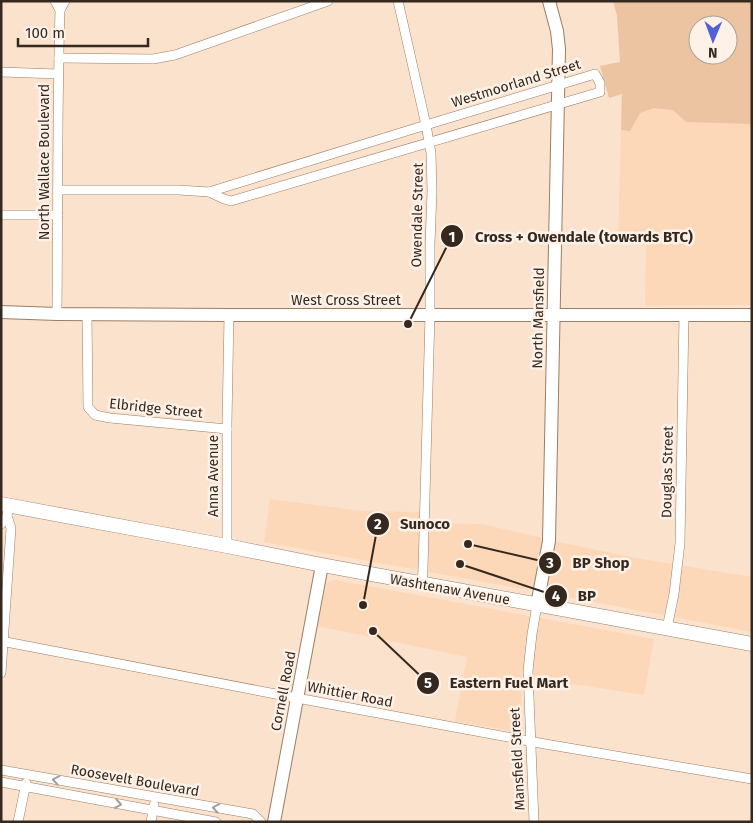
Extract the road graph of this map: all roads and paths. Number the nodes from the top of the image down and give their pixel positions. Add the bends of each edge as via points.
1 (66, 1) edge
2 (328, 1) edge
3 (398, 1) edge
4 (549, 1) edge
5 (58, 5) edge
6 (58, 58) junction
7 (1, 72) edge
8 (58, 74) junction
9 (558, 85) junction
10 (557, 105) junction
11 (426, 125) junction
12 (429, 142) junction
13 (58, 190) junction
14 (209, 192) junction
15 (1, 215) edge
16 (58, 215) junction
17 (1, 312) edge
18 (57, 314) junction
19 (87, 314) junction
20 (229, 315) junction
21 (430, 315) junction
22 (553, 315) junction
23 (684, 315) junction
24 (752, 315) edge
25 (227, 429) junction
26 (6, 508) edge
27 (1, 524) edge
28 (227, 546) junction
29 (322, 566) junction
30 (422, 583) junction
31 (537, 605) junction
32 (667, 628) junction
33 (2, 641) edge
34 (752, 644) edge
35 (1, 673) edge
36 (297, 698) junction
37 (531, 741) junction
38 (1, 770) edge
39 (28, 776) junction
40 (752, 779) edge
41 (1, 782) edge
42 (25, 787) junction
43 (156, 798) junction
44 (153, 811) junction
45 (18, 822) edge
46 (151, 822) edge
47 (216, 822) edge
48 (261, 822) edge
49 (274, 822) edge
50 (534, 822) edge

1 - 5 street, North Wallace Boulevard
2 - 6 street via 175,55
3 - 11 street, Owendale Street
4 - 9 street, North Mansfield via 559,49
5 - 6 street, North Wallace Boulevard
6 - 8 street, North Wallace Boulevard
7 - 8 street
8 - 13 street, North Wallace Boulevard
9 - 10 street, North Mansfield
9 - 10 street, Westmoorland Street via 595,74 600,92
9 - 11 street, Westmoorland Street
10 - 12 street, Westmoorland Street
10 - 22 street, North Mansfield
11 - 12 street, Owendale Street
11 - 14 street, Westmoorland Street
12 - 14 street, Westmoorland Street via 232,201
12 - 21 street, Owendale Street via 432,192
13 - 14 street, Westmoorland Street
13 - 16 street, North Wallace Boulevard
15 - 16 street
16 - 18 street, North Wallace Boulevard
17 - 18 street, West Cross Street
18 - 19 street, West Cross Street
19 - 20 street, West Cross Street
19 - 25 street, Elbridge Street via 88,407 95,415
20 - 21 street, West Cross Street
20 - 25 street, Anna Avenue
21 - 22 street, West Cross Street
21 - 30 street, Owendale Street
22 - 23 street, West Cross Street
22 - 31 street, North Mansfield via 549,541
23 - 24 street, West Cross Street
23 - 32 street, Douglas Street via 680,543
25 - 28 street, Anna Avenue
26 - 27 street
26 - 28 main road, Washtenaw Avenue
26 - 33 street via 11,528
28 - 29 main road, Washtenaw Avenue
29 - 30 main road, Washtenaw Avenue
29 - 36 street, Cornell Road
30 - 31 main road, Washtenaw Avenue
31 - 32 main road, Washtenaw Avenue
31 - 37 street, Mansfield Street via 528,663
32 - 34 main road, Washtenaw Avenue
33 - 35 street
33 - 36 street, Whittier Road
36 - 37 street, Whittier Road
36 - 49 street, Cornell Road
37 - 40 street, Whittier Road
37 - 50 street, Mansfield Street
38 - 39 street, Roosevelt Boulevard
39 - 42 street
43 -> 39 street, Roosevelt Boulevard
41 - 42 street, Roosevelt Boulevard
42 -> 44 street, Roosevelt Boulevard
42 - 45 street
43 - 44 street
48 -> 43 street, Roosevelt Boulevard via 253,814
44 - 46 street
44 - 47 street, Roosevelt Boulevard

